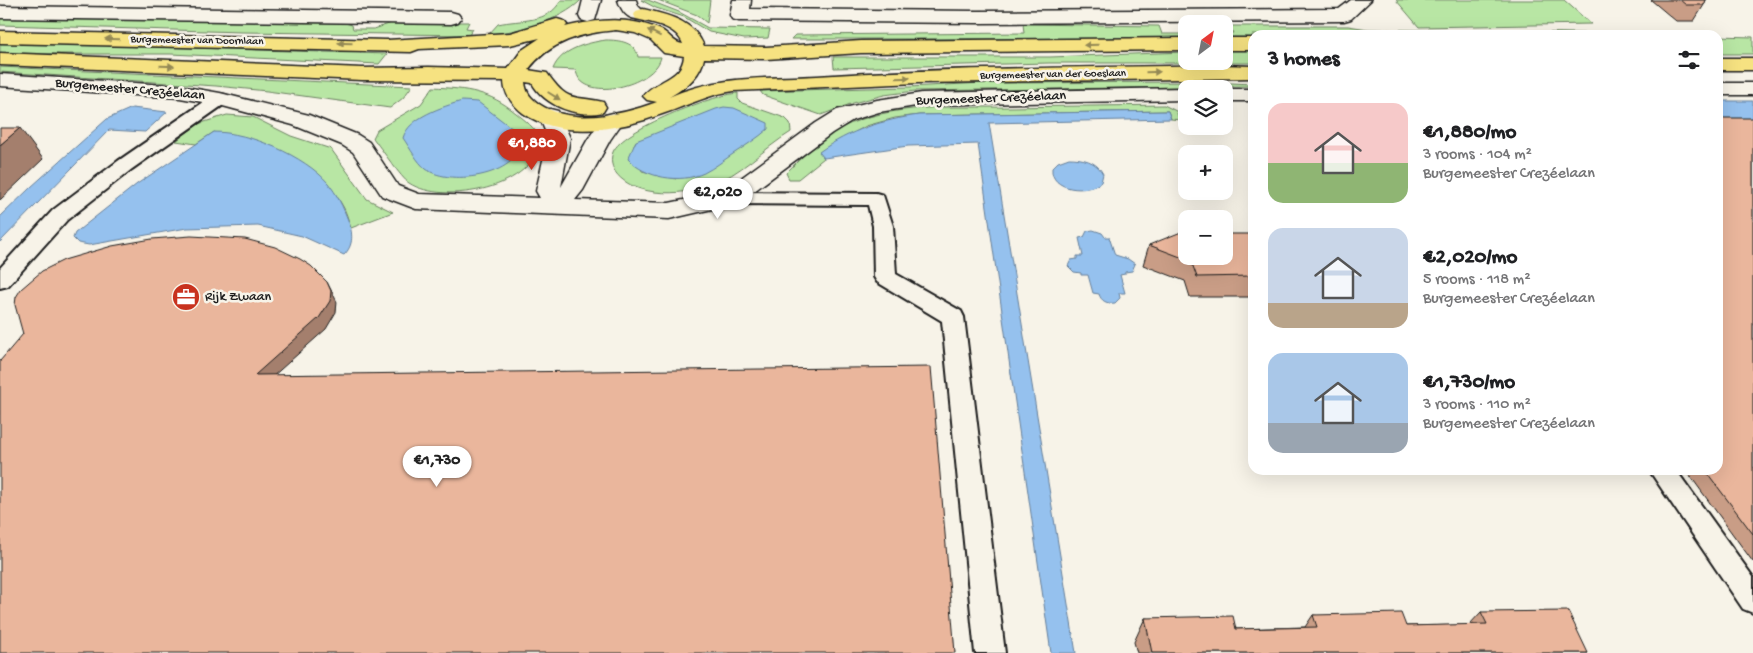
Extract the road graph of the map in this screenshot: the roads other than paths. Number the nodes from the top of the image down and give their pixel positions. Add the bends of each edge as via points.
1 (42, 0) edge
2 (1362, 0) edge
3 (230, 7) edge
4 (632, 7) edge
5 (741, 7) edge
6 (976, 8) edge
7 (1186, 8) edge
8 (0, 12) edge
9 (27, 12) junction
10 (586, 16) edge
11 (452, 18) dead end
12 (0, 37) edge
13 (538, 40) junction
14 (1178, 44) edge
15 (1233, 44) edge
16 (1248, 44) edge
17 (695, 46) junction
18 (0, 59) edge
19 (1723, 64) edge
20 (1753, 64) edge
21 (1248, 72) edge
22 (0, 80) edge
23 (515, 81) junction
24 (1723, 89) edge
25 (1753, 89) edge
26 (682, 90) junction
27 (1178, 94) edge
28 (1233, 95) edge
29 (1248, 95) edge
30 (220, 99) junction
31 (630, 104) junction
32 (550, 116) junction
33 (613, 120) junction
34 (730, 198) junction
35 (556, 206) junction
36 (0, 281) edge
37 (1666, 475) edge
38 (1753, 600) edge
39 (990, 653) edge

1 - 9 street
2 - 7 street via 1344,15
3 - 9 street
3 - 11 street
4 - 10 main road via 613,14
4 - 17 main road via 676,25
5 - 6 street
6 - 7 street
8 - 9 street
10 - 13 main road via 549,41
17 -> 10 main road via 671,49 659,35 636,26 607,25
13 -> 12 main road, Burgemeester van Doornlaan via 512,50 473,50 393,44
13 - 23 main road
14 -> 17 main road via 861,48 811,52
15 - 16 main road
17 - 26 main road via 694,65
18 -> 23 main road, Burgemeester van Doornlaan via 362,74 416,82 502,84
19 - 20 main road
26 -> 21 main road, Burgemeester van der Goeslaan via 854,79
22 - 30 street, Burgemeester Crezéelaan via 180,92
23 -> 31 main road, Burgemeester van Doornlaan via 540,77 548,93 571,104 604,107
23 - 32 main road via 516,93 528,106
24 - 25 street
26 - 31 main road
26 - 33 main road via 658,110
27 - 34 street, Burgemeester Crezéelaan via 922,99 877,106 845,115 824,128
28 - 29 street
30 - 35 street, Burgemeester Crezéelaan via 301,120 350,140 361,148 390,191 416,201
30 - 36 lane via 60,215
31 - 33 main road
32 - 33 main road via 586,122
32 - 35 street via 559,138 548,191
33 - 35 street via 571,190
34 - 35 street, Burgemeester Crezéelaan via 669,211
34 - 39 lane via 876,199 883,226 885,277 953,317
37 - 38 lane

